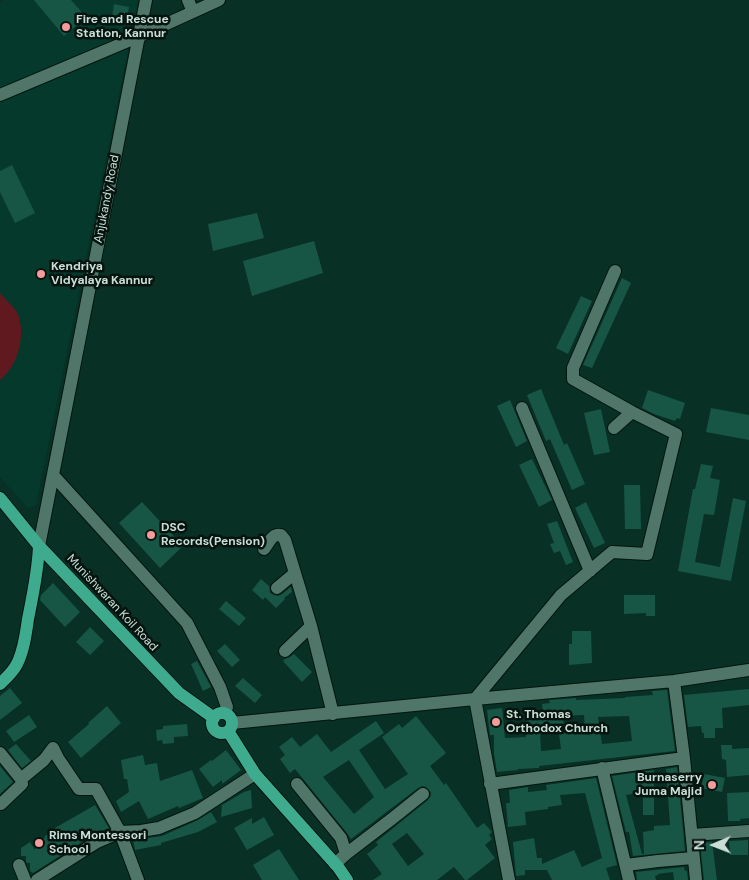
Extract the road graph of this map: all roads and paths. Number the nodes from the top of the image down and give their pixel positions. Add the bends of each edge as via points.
1 (146, 0) edge
2 (188, 0) edge
3 (220, 0) edge
4 (193, 12) junction
5 (140, 36) junction
6 (0, 95) edge
7 (615, 271) dead end
8 (522, 408) dead end
9 (632, 412) junction
10 (614, 428) dead end
11 (53, 475) junction
12 (0, 498) edge
13 (39, 546) junction
14 (264, 549) dead end
15 (590, 571) junction
16 (295, 574) junction
17 (277, 588) dead end
18 (311, 626) junction
19 (285, 651) dead end
20 (749, 670) edge
21 (674, 682) junction
22 (0, 684) edge
23 (474, 699) junction
24 (333, 714) junction
25 (225, 721) junction
26 (0, 753) edge
27 (684, 758) junction
28 (602, 768) junction
29 (255, 774) junction
30 (21, 779) junction
31 (297, 784) dead end
32 (490, 784) junction
33 (423, 794) dead end
34 (1, 804) dead end
35 (749, 831) edge
36 (120, 832) junction
37 (692, 835) junction
38 (346, 854) junction
39 (693, 858) junction
40 (335, 864) junction
41 (20, 865) dead end
42 (626, 866) junction
43 (25, 880) edge
44 (37, 880) edge
45 (138, 880) edge
46 (347, 880) edge
47 (509, 880) edge
48 (630, 880) edge
49 (696, 880) edge

1 - 5 street, Anjukandy Road
2 - 4 street
3 - 4 street
4 - 5 street
5 - 6 street
5 - 11 street, Anjukandy Road
7 - 9 street via 573,368 573,380
8 - 15 street
9 - 10 street
9 - 15 street via 676,434 647,554 612,552
11 - 13 street, Anjukandy Road
11 - 25 street via 187,623 220,688 227,707
12 - 13 main road, Munishwaran Koil Road
13 - 22 main road via 20,657
13 - 25 main road, Munishwaran Koil Road via 178,693
14 - 16 street via 274,536 282,535
15 - 23 street via 561,595
16 - 17 street
16 - 18 street
18 - 19 street
18 - 24 street
20 - 21 street
21 - 23 street
21 - 27 street
23 - 24 street
23 - 32 street
24 - 25 street
25 - 29 main road, Munishwaran Koil Road
26 - 30 street
27 - 28 street
27 - 37 street
28 - 32 street
28 - 42 street
29 - 36 street via 195,813 159,828
29 - 40 main road, Munishwaran Koil Road
30 - 34 street via 22,784
30 - 36 street via 53,748 79,789 96,788
31 - 38 street via 341,838
32 - 47 street
33 - 38 street
35 - 37 street
36 - 44 street via 97,842
36 - 45 street
37 - 39 street
38 - 40 street
39 - 42 street
39 - 49 street
40 - 46 main road, Munishwaran Koil Road
41 - 43 street
42 - 48 street

